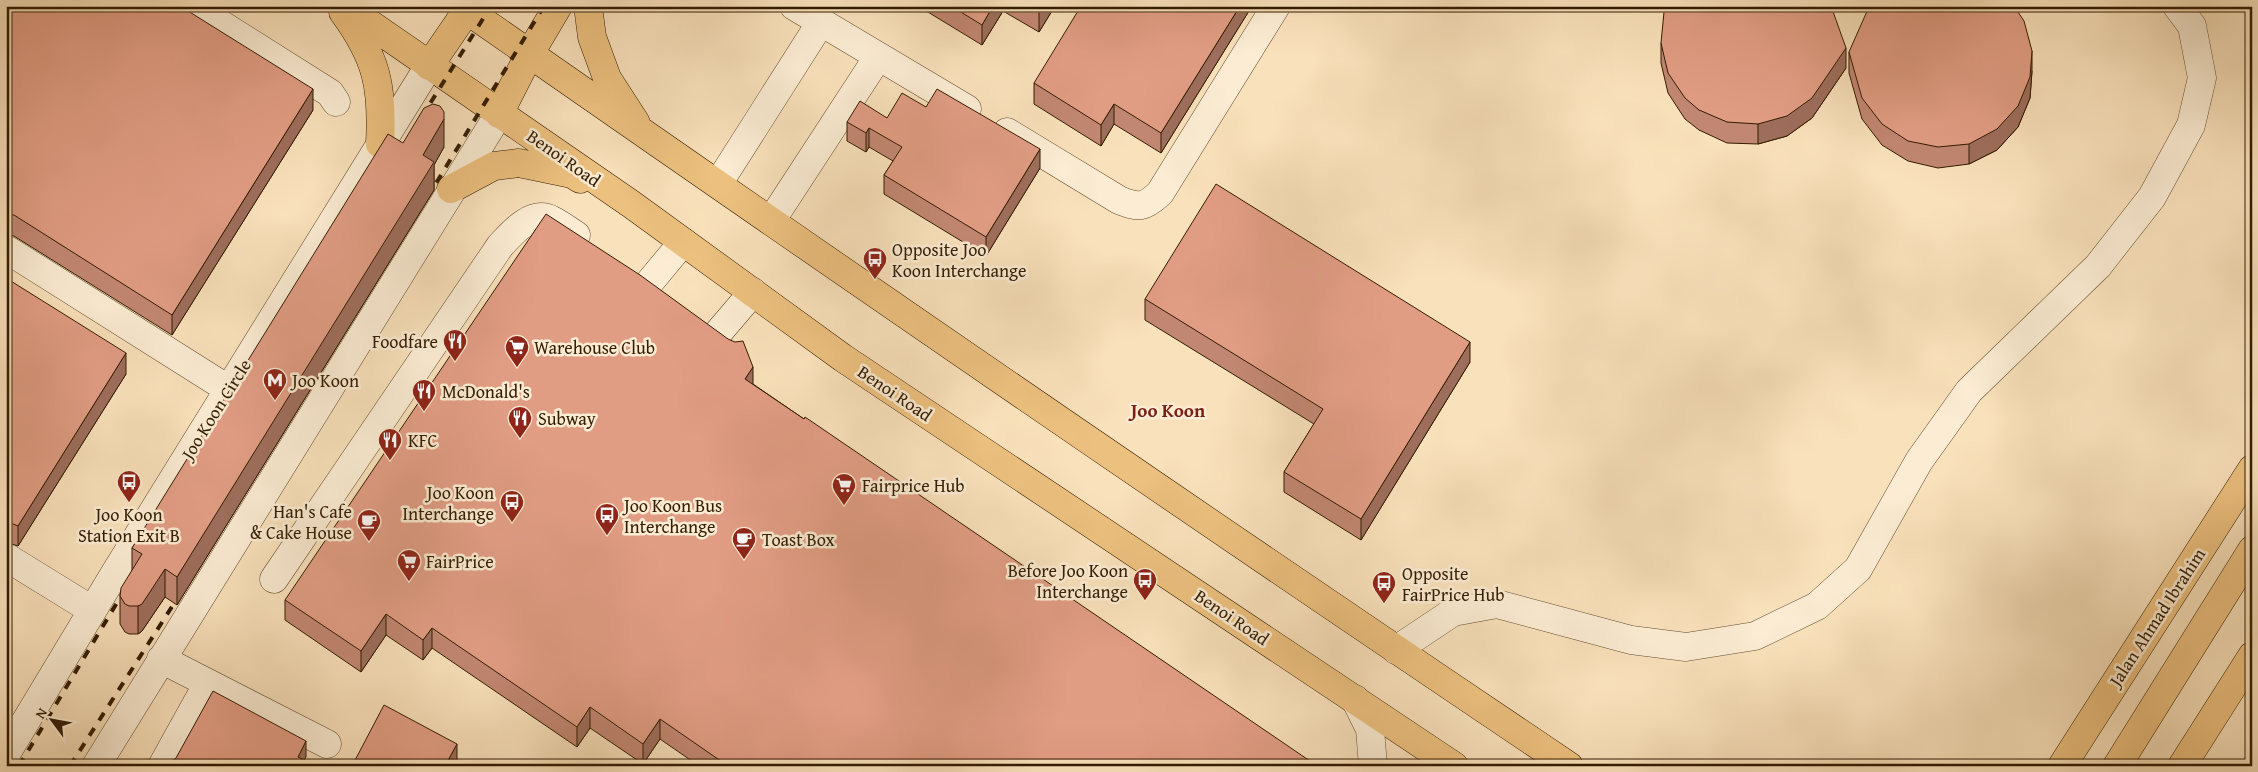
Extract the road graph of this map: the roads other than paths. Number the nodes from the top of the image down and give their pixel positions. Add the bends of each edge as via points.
1 (192, 6) edge
2 (339, 6) edge
3 (344, 6) edge
4 (558, 6) edge
5 (588, 6) edge
6 (794, 6) edge
7 (1276, 6) edge
8 (2177, 6) edge
9 (466, 8) edge
10 (821, 22) junction
11 (529, 55) junction
12 (878, 57) junction
13 (429, 66) junction
14 (336, 102) dead end
15 (498, 114) junction
16 (644, 134) junction
17 (380, 144) junction
18 (718, 184) junction
19 (451, 189) junction
20 (631, 204) junction
21 (771, 221) junction
22 (683, 242) junction
23 (6, 249) edge
24 (600, 251) edge
25 (625, 267) edge
26 (649, 284) junction
27 (753, 292) junction
28 (673, 300) edge
29 (694, 316) edge
30 (228, 389) junction
31 (2252, 469) edge
32 (2252, 550) edge
33 (6, 557) edge
34 (274, 579) dead end
35 (92, 610) junction
36 (1396, 650) junction
37 (2252, 656) edge
38 (161, 660) junction
39 (208, 684) junction
40 (1355, 698) junction
41 (327, 744) dead end
42 (6, 754) edge
43 (96, 766) edge
44 (162, 766) edge
45 (1373, 766) edge
46 (1454, 766) edge
47 (1569, 766) edge
48 (2062, 766) edge
49 (2117, 766) edge
50 (2182, 766) edge

1 - 14 street via 330,93
2 - 17 main road via 360,35 375,70 382,107
3 - 13 main road, Benoi Road
4 - 11 main road
5 - 16 main road via 592,37 607,78
6 - 10 street
7 - 12 street via 1160,193 1149,204 1136,207
8 - 36 street via 2192,26 2202,78 2190,125 2152,197 2098,266 1969,391 1919,461 1858,569 1818,606 1755,636 1686,647 1631,640 1497,604 1453,612
9 - 11 main road
9 - 13 main road
10 - 12 street
10 - 18 street
11 - 15 main road
11 - 16 main road
12 - 21 street
13 - 15 main road, Benoi Road
13 - 17 street, Joo Koon Circle
15 - 19 street
15 - 20 main road, Benoi Road
16 - 18 main road
17 - 30 street, Joo Koon Circle
18 - 21 main road
19 - 20 main road via 494,166 519,163 572,174
19 - 38 street
20 - 22 main road, Benoi Road
21 - 36 main road
22 - 26 street
22 - 27 main road, Benoi Road
23 - 30 street
24 - 34 street via 550,219 538,218 517,227 490,258
25 - 26 street
26 - 28 street
27 - 29 street via 727,340
27 - 40 main road, Benoi Road via 843,358
30 - 35 street, Joo Koon Circle
31 - 48 main road, Jalan Ahmad Ibrahim
32 - 49 main road
33 - 35 street
35 - 42 street, Joo Koon Circle
36 - 47 main road
37 - 50 main road
38 - 39 street
38 - 43 street
39 - 41 street
39 - 44 street
40 - 45 street via 1370,729
40 - 46 main road, Benoi Road

